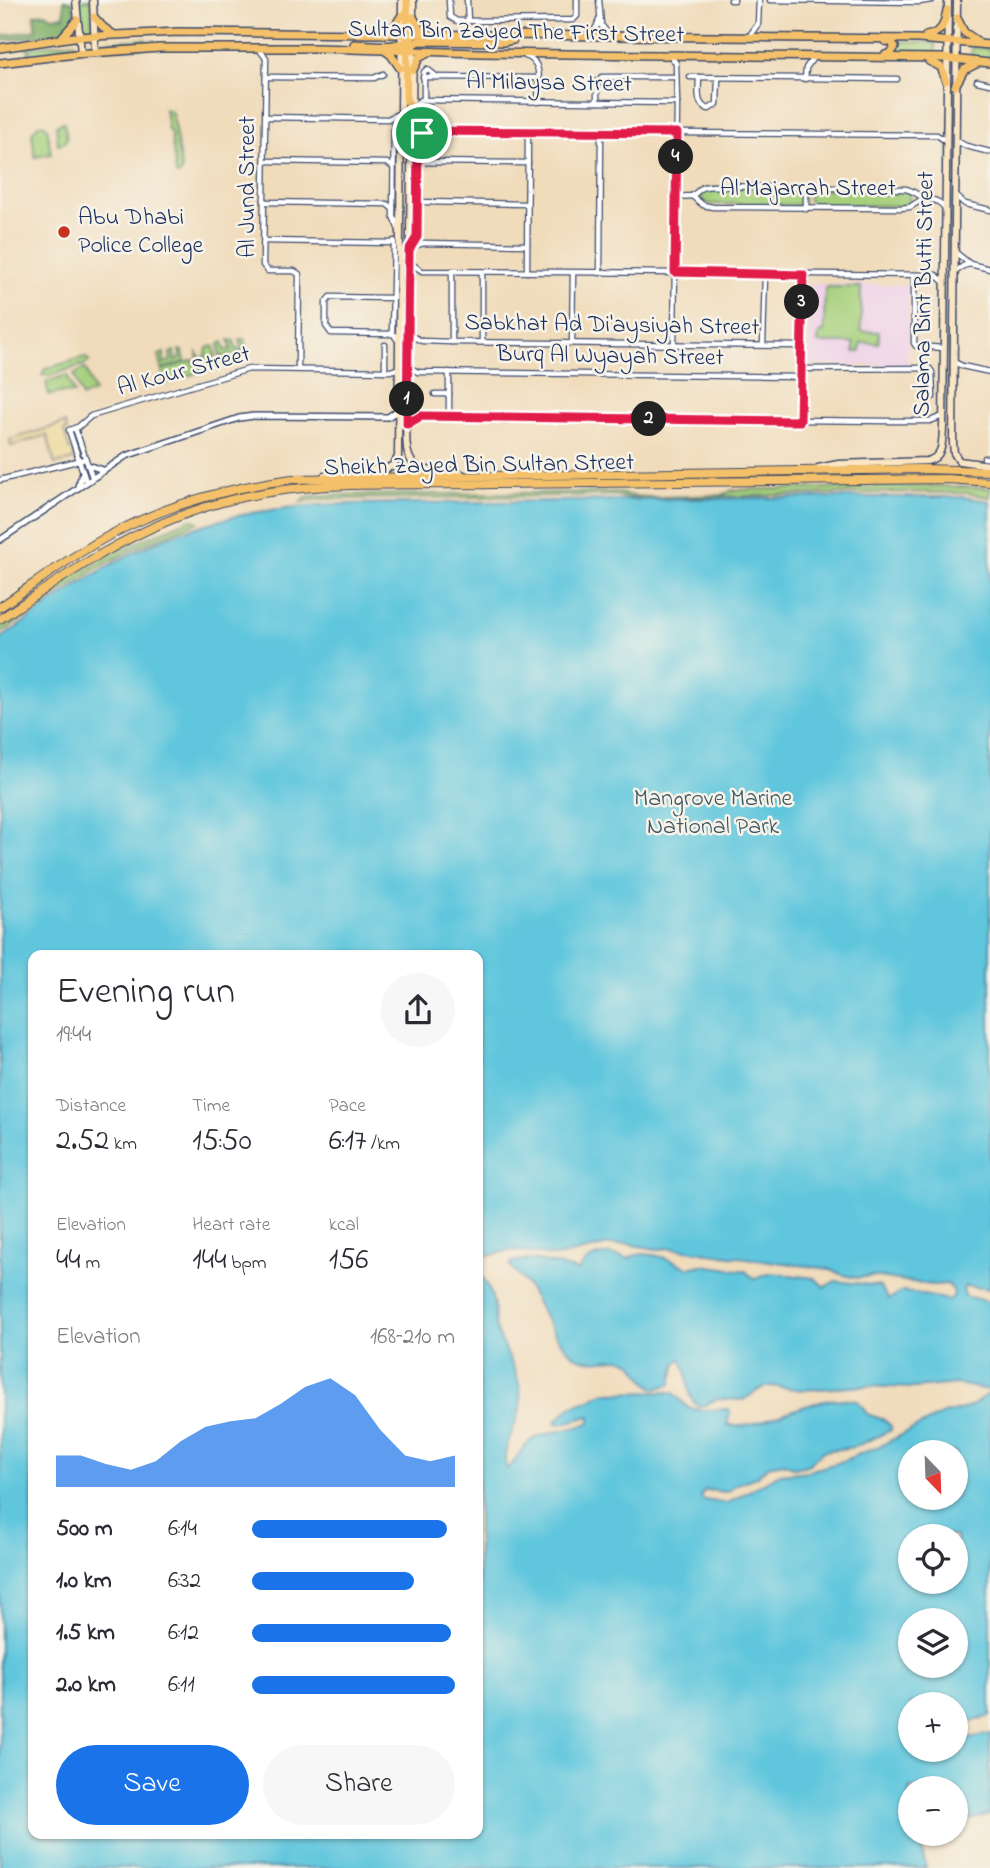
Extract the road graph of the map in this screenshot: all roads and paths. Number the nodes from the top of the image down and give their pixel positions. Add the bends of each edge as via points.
1 (76, 0) edge
2 (93, 0) edge
3 (404, 0) edge
4 (413, 0) edge
5 (449, 0) edge
6 (467, 0) edge
7 (577, 0) edge
8 (599, 0) edge
9 (759, 0) edge
10 (770, 0) edge
11 (783, 0) edge
12 (932, 0) edge
13 (947, 0) edge
14 (957, 0) edge
15 (885, 1) edge
16 (947, 10) junction
17 (402, 15) junction
18 (94, 16) junction
19 (413, 17) junction
20 (957, 18) junction
21 (78, 20) junction
22 (600, 20) junction
23 (468, 21) junction
24 (758, 24) junction
25 (162, 33) junction
26 (347, 34) junction
27 (384, 34) junction
28 (114, 35) junction
29 (429, 35) junction
30 (95, 36) junction
31 (79, 37) junction
32 (525, 37) junction
33 (587, 37) junction
34 (610, 37) junction
35 (747, 38) junction
36 (771, 38) junction
37 (869, 38) junction
38 (918, 38) junction
39 (59, 39) junction
40 (947, 40) junction
41 (956, 41) junction
42 (466, 42) junction
43 (407, 43) junction
44 (981, 43) junction
45 (21, 44) junction
46 (347, 44) junction
47 (990, 45) edge
48 (0, 48) edge
49 (160, 48) junction
50 (318, 48) junction
51 (259, 49) junction
52 (275, 49) junction
53 (384, 50) junction
54 (434, 51) junction
55 (96, 52) junction
56 (480, 53) junction
57 (500, 53) junction
58 (81, 54) junction
59 (669, 55) junction
60 (684, 55) junction
61 (796, 57) junction
62 (815, 57) junction
63 (878, 57) junction
64 (267, 58) junction
65 (21, 59) junction
66 (921, 59) junction
67 (951, 59) junction
68 (987, 62) edge
69 (0, 63) edge
70 (676, 63) junction
71 (400, 68) junction
72 (413, 69) junction
73 (805, 72) junction
74 (383, 74) dead end
75 (266, 77) junction
76 (676, 77) junction
77 (690, 77) dead end
78 (699, 77) junction
79 (538, 78) junction
80 (718, 78) junction
81 (804, 79) junction
82 (897, 79) dead end
83 (946, 81) junction
84 (977, 81) dead end
85 (990, 84) edge
86 (955, 86) junction
87 (412, 94) junction
88 (423, 100) junction
89 (538, 102) junction
90 (597, 102) junction
91 (677, 103) junction
92 (412, 108) junction
93 (398, 111) junction
94 (265, 117) junction
95 (388, 119) junction
96 (393, 127) junction
97 (413, 127) junction
98 (946, 127) junction
99 (424, 131) junction
100 (528, 131) junction
101 (601, 132) junction
102 (677, 133) junction
103 (937, 135) junction
104 (418, 138) junction
105 (955, 140) junction
106 (946, 141) junction
107 (966, 146) junction
108 (990, 152) edge
109 (955, 153) junction
110 (418, 156) junction
111 (393, 158) junction
112 (265, 161) junction
113 (424, 162) junction
114 (387, 163) junction
115 (528, 163) junction
116 (418, 165) junction
117 (393, 167) junction
118 (704, 187) junction
119 (806, 188) junction
120 (912, 190) junction
121 (946, 191) junction
122 (954, 195) junction
123 (692, 196) junction
124 (417, 197) junction
125 (676, 197) junction
126 (924, 198) junction
127 (393, 199) junction
128 (935, 199) junction
129 (264, 202) junction
130 (424, 202) junction
131 (701, 203) junction
132 (387, 204) junction
133 (527, 204) junction
134 (965, 204) junction
135 (913, 205) junction
136 (417, 208) junction
137 (945, 208) junction
138 (393, 209) junction
139 (806, 209) junction
140 (954, 210) junction
141 (990, 210) edge
142 (400, 233) junction
143 (417, 237) junction
144 (264, 241) junction
145 (393, 243) junction
146 (424, 243) junction
147 (527, 245) junction
148 (411, 248) junction
149 (954, 251) junction
150 (409, 262) junction
151 (970, 264) junction
152 (945, 266) junction
153 (990, 269) edge
154 (422, 271) junction
155 (452, 271) junction
156 (482, 272) junction
157 (527, 272) junction
158 (675, 272) junction
159 (573, 273) junction
160 (600, 273) junction
161 (765, 274) junction
162 (954, 274) junction
163 (803, 275) junction
164 (914, 275) junction
165 (936, 275) junction
166 (409, 280) junction
167 (944, 282) junction
168 (392, 298) junction
169 (392, 334) junction
170 (408, 334) junction
171 (422, 341) junction
172 (399, 342) junction
173 (452, 342) junction
174 (482, 342) junction
175 (572, 343) junction
176 (674, 344) junction
177 (386, 345) dead end
178 (764, 345) junction
179 (802, 346) junction
180 (944, 348) junction
181 (408, 349) junction
182 (953, 361) junction
183 (407, 366) junction
184 (298, 369) junction
185 (801, 369) junction
186 (388, 371) junction
187 (399, 372) junction
188 (418, 372) junction
189 (449, 372) junction
190 (953, 373) junction
191 (990, 374) edge
192 (801, 377) junction
193 (407, 379) junction
194 (435, 394) dead end
195 (449, 394) junction
196 (933, 397) dead end
197 (398, 410) junction
198 (407, 411) junction
199 (421, 416) junction
200 (449, 416) junction
201 (943, 416) junction
202 (388, 417) junction
203 (800, 421) junction
204 (930, 421) junction
205 (407, 424) junction
206 (398, 426) junction
207 (72, 429) junction
208 (942, 430) junction
209 (953, 431) junction
210 (408, 445) junction
211 (398, 446) junction
212 (79, 461) junction
213 (87, 462) junction
214 (990, 465) edge
215 (103, 470) junction
216 (809, 471) junction
217 (990, 471) edge
218 (83, 473) junction
219 (463, 475) junction
220 (322, 477) junction
221 (89, 479) junction
222 (0, 480) edge
223 (990, 482) edge
224 (77, 488) junction
225 (0, 540) edge
226 (1, 605) edge
227 (0, 619) edge

1 - 21 main road
2 - 18 main road
3 - 17 main road
3 - 43 main road
4 - 19 main road
5 - 23 street via 452,19
6 - 23 street
7 - 23 street via 577,16 572,20
8 - 22 street
9 - 24 street
10 - 11 street
11 - 15 street
12 - 15 street
13 - 16 main road, Salama Bint Butti Street
14 - 20 main road, Salama Bint Butti Street
16 - 38 main road via 940,31
16 - 40 main road, Salama Bint Butti Street
17 - 27 main road
17 - 43 main road
18 - 28 main road
18 - 30 main road
19 - 29 main road
19 - 43 main road
20 - 41 main road, Salama Bint Butti Street
20 - 44 main road via 964,32
21 - 31 main road
21 - 39 main road
22 - 33 street
22 - 34 street
24 - 35 street
24 - 36 street
25 - 26 main road, Sultan Bin Zayed The First Street
25 - 28 main road, Sultan Bin Zayed The First Street
25 - 49 main road via 147,40 150,46
26 - 27 main road, Sultan Bin Zayed The First Street
26 - 46 main road
27 - 43 main road, Sultan Bin Zayed The First Street
28 - 30 main road, Sultan Bin Zayed The First Street
29 - 32 main road, Sultan Bin Zayed The First Street
29 - 43 main road, Sultan Bin Zayed The First Street
30 - 31 main road, Sultan Bin Zayed The First Street
30 - 55 main road
31 - 39 main road, Sultan Bin Zayed The First Street
31 - 58 main road
32 - 33 main road, Sultan Bin Zayed The First Street
32 - 42 main road
33 - 34 main road, Sultan Bin Zayed The First Street
34 - 35 main road, Sultan Bin Zayed The First Street
35 - 36 main road, Sultan Bin Zayed The First Street
36 - 37 main road, Sultan Bin Zayed The First Street
37 - 38 main road, Sultan Bin Zayed The First Street
37 - 63 main road via 895,47
38 - 40 main road, Sultan Bin Zayed The First Street
39 - 45 main road, Sultan Bin Zayed The First Street
40 - 41 main road, Sultan Bin Zayed The First Street
40 - 67 main road, Salama Bint Butti Street
41 - 44 main road, Sultan Bin Zayed The First Street
41 - 67 main road, Salama Bint Butti Street
42 - 43 main road
42 - 56 main road via 465,48
43 - 46 main road
43 - 53 main road, Sultan Bin Zayed The First Street
43 - 54 main road, Sultan Bin Zayed The First Street
43 - 71 main road
43 - 72 main road
43 - 92 main road via 406,99
44 - 47 main road, Sultan Bin Zayed The First Street
45 - 48 main road, Sultan Bin Zayed The First Street
45 - 65 main road via 27,51
46 - 50 main road
49 - 51 main road, Sultan Bin Zayed The First Street
49 - 55 main road, Sultan Bin Zayed The First Street
50 - 52 main road, Sultan Bin Zayed The First Street
50 - 53 main road, Sultan Bin Zayed The First Street
51 - 52 main road, Sultan Bin Zayed The First Street
51 - 64 street
52 - 64 street
53 - 71 main road
54 - 56 main road, Sultan Bin Zayed The First Street
54 - 72 main road via 419,58
55 - 58 main road, Sultan Bin Zayed The First Street
56 - 57 main road, Sultan Bin Zayed The First Street
57 - 59 main road, Sultan Bin Zayed The First Street
57 - 79 street via 532,57
58 - 65 main road, Sultan Bin Zayed The First Street
59 - 60 main road, Sultan Bin Zayed The First Street
59 - 70 street
60 - 61 main road, Sultan Bin Zayed The First Street
60 - 70 street
61 - 62 main road, Sultan Bin Zayed The First Street
61 - 73 street
62 - 63 main road, Sultan Bin Zayed The First Street
62 - 73 street
63 - 66 main road, Sultan Bin Zayed The First Street
64 - 75 street, Al Jund Street
65 - 69 main road, Sultan Bin Zayed The First Street
66 - 67 main road, Sultan Bin Zayed The First Street
66 - 83 main road via 942,67
67 - 68 main road, Sultan Bin Zayed The First Street
67 - 83 main road, Salama Bint Butti Street
67 - 86 main road, Salama Bint Butti Street
68 - 86 main road via 964,70
70 - 76 street
71 - 93 main road
72 - 87 main road
73 - 81 street
74 - 75 street via 374,78
75 - 94 street, Al Jund Street
76 - 90 street via 602,77 597,81
76 - 91 street
77 - 78 street
78 - 80 street
78 - 80 street via 699,102 709,109 717,104
79 - 88 street via 437,76 427,69
79 - 89 street
80 - 81 street
81 - 82 street
83 - 98 main road, Salama Bint Butti Street
84 - 85 street
86 - 105 main road, Salama Bint Butti Street
87 - 88 street
87 - 92 main road
88 - 89 street, Al Milaysa Street
88 - 92 street
89 - 90 street, Al Milaysa Street
90 - 91 street, Al Milaysa Street
91 - 102 street
92 - 97 main road
93 - 95 street
93 - 96 street
93 - 142 main road
94 - 95 street
94 - 112 street, Al Jund Street
95 - 96 street
96 - 111 street
97 - 99 street
97 - 104 street
97 - 148 main road
98 - 103 street
98 - 106 main road, Salama Bint Butti Street
99 - 100 street
99 - 104 street
100 - 101 street
100 - 115 street
101 - 102 street
101 - 160 street
102 - 103 street
102 - 125 street
103 - 106 street
104 - 110 street
105 - 107 street
105 - 109 main road, Salama Bint Butti Street
106 - 121 main road, Salama Bint Butti Street
107 - 108 street
107 - 109 street
109 - 122 main road, Salama Bint Butti Street
110 - 113 street
110 - 116 street
111 - 114 street
111 - 117 street
112 - 114 street
112 - 129 street, Al Jund Street
113 - 115 street
113 - 116 street
114 - 117 street
115 - 133 street
116 - 124 street
117 - 127 street
118 - 119 street, Al Majarrah Street
118 - 123 street, Al Majarrah Street
118 - 131 street
119 - 120 street, Al Majarrah Street
119 - 139 street
120 - 126 street, Al Majarrah Street
120 - 135 street
121 - 128 street
121 - 137 main road, Salama Bint Butti Street
122 - 134 street
122 - 140 main road, Salama Bint Butti Street
123 - 125 street, Al Majarrah Street
123 - 131 street, Al Majarrah Street
124 - 130 street
124 - 136 street
125 - 158 street
126 - 128 street, Al Majarrah Street
126 - 135 street, Al Majarrah Street
127 - 132 street
127 - 138 street
128 - 137 street
129 - 132 street
129 - 144 street, Al Jund Street
130 - 133 street
130 - 136 street
131 - 139 street, Al Majarrah Street
132 - 138 street
133 - 147 street
134 - 140 street
134 - 141 street
135 - 139 street, Al Majarrah Street
136 - 143 street
137 - 152 main road, Salama Bint Butti Street
138 - 142 street
140 - 149 main road, Salama Bint Butti Street
142 - 145 street
142 - 172 main road
143 - 146 street
143 - 148 street
144 - 145 street
144 - 184 street, Al Jund Street via 265,270 300,275
145 - 168 street
146 - 147 street
146 - 148 street
147 - 157 street
148 - 150 main road
149 - 151 street
149 - 162 main road, Salama Bint Butti Street
150 - 154 street
150 - 166 main road
151 - 153 street
151 - 162 street
152 - 165 street
152 - 167 main road, Salama Bint Butti Street
154 - 155 street
154 - 166 street
155 - 156 street
155 - 173 street
156 - 157 street
156 - 174 street
157 - 159 street
158 - 160 street
158 - 161 street
158 - 176 street
159 - 160 street
159 - 175 street
161 - 163 street
161 - 178 street
162 - 182 main road, Salama Bint Butti Street
163 - 164 street
163 - 179 street
164 - 165 street
164 - 180 street via 914,344
165 - 167 street
166 - 170 main road
167 - 180 main road, Salama Bint Butti Street
168 - 169 street
168 - 169 street via 330,297 326,327 331,333
169 - 172 street
170 - 171 street, Sabkhat Ad Di'aysiyah Street
170 - 181 main road
171 - 173 street, Sabkhat Ad Di'aysiyah Street
171 - 181 street
172 - 187 main road
173 - 174 street, Sabkhat Ad Di'aysiyah Street
174 - 175 street, Sabkhat Ad Di'aysiyah Street
175 - 176 street, Sabkhat Ad Di'aysiyah Street
176 - 178 street, Sabkhat Ad Di'aysiyah Street
177 - 186 street
178 - 179 street, Sabkhat Ad Di'aysiyah Street
179 - 185 street
180 - 201 main road, Salama Bint Butti Street
181 - 183 main road
182 - 190 main road, Salama Bint Butti Street
182 - 191 street
183 - 188 street, Burq Al Wyayah Street
183 - 193 main road
184 - 186 street, Al Kour Street
184 - 207 street, Al Kour Street via 242,370 91,416
185 - 192 street
185 - 196 street via 929,368
186 - 187 street, Al Kour Street
187 - 197 main road
188 - 189 street, Burq Al Wyayah Street
188 - 193 street
189 - 192 street, Burq Al Wyayah Street
189 - 195 street
190 - 191 street via 964,369
190 - 209 main road, Salama Bint Butti Street
192 - 203 street
193 - 198 main road
194 - 195 street
195 - 200 street
197 - 202 street
197 - 206 main road
198 - 199 street
198 - 205 main road
199 - 200 street
199 - 205 street
200 - 203 street
201 - 204 street
201 - 208 main road, Salama Bint Butti Street
202 - 206 street
202 - 215 street via 244,417 130,454
203 - 204 street
204 - 208 street
205 - 210 main road
206 - 211 main road
207 - 212 street
207 - 213 street
208 - 209 main road via 947,438
208 - 216 main road, Salama Bint Butti Street via 940,454 932,460 832,465
209 - 214 main road, Salama Bint Butti Street via 957,459
210 - 211 main road
210 - 219 main road via 410,459 418,468
211 - 220 main road via 397,459 389,468
212 - 213 street
212 - 218 street
212 - 222 street
213 - 215 street
213 - 221 street
215 - 221 street
216 - 217 highway, Sheikh Zayed Bin Sultan Street
216 - 219 highway, Sheikh Zayed Bin Sultan Street
218 - 221 street
218 - 224 street
219 - 220 highway, Sheikh Zayed Bin Sultan Street
220 - 226 highway, Sheikh Zayed Bin Sultan Street via 248,485 158,513 88,548
221 - 224 street
223 - 227 highway, Sheikh Zayed Bin Sultan Street via 396,485 267,492 199,508 138,533 81,564
224 - 225 street

